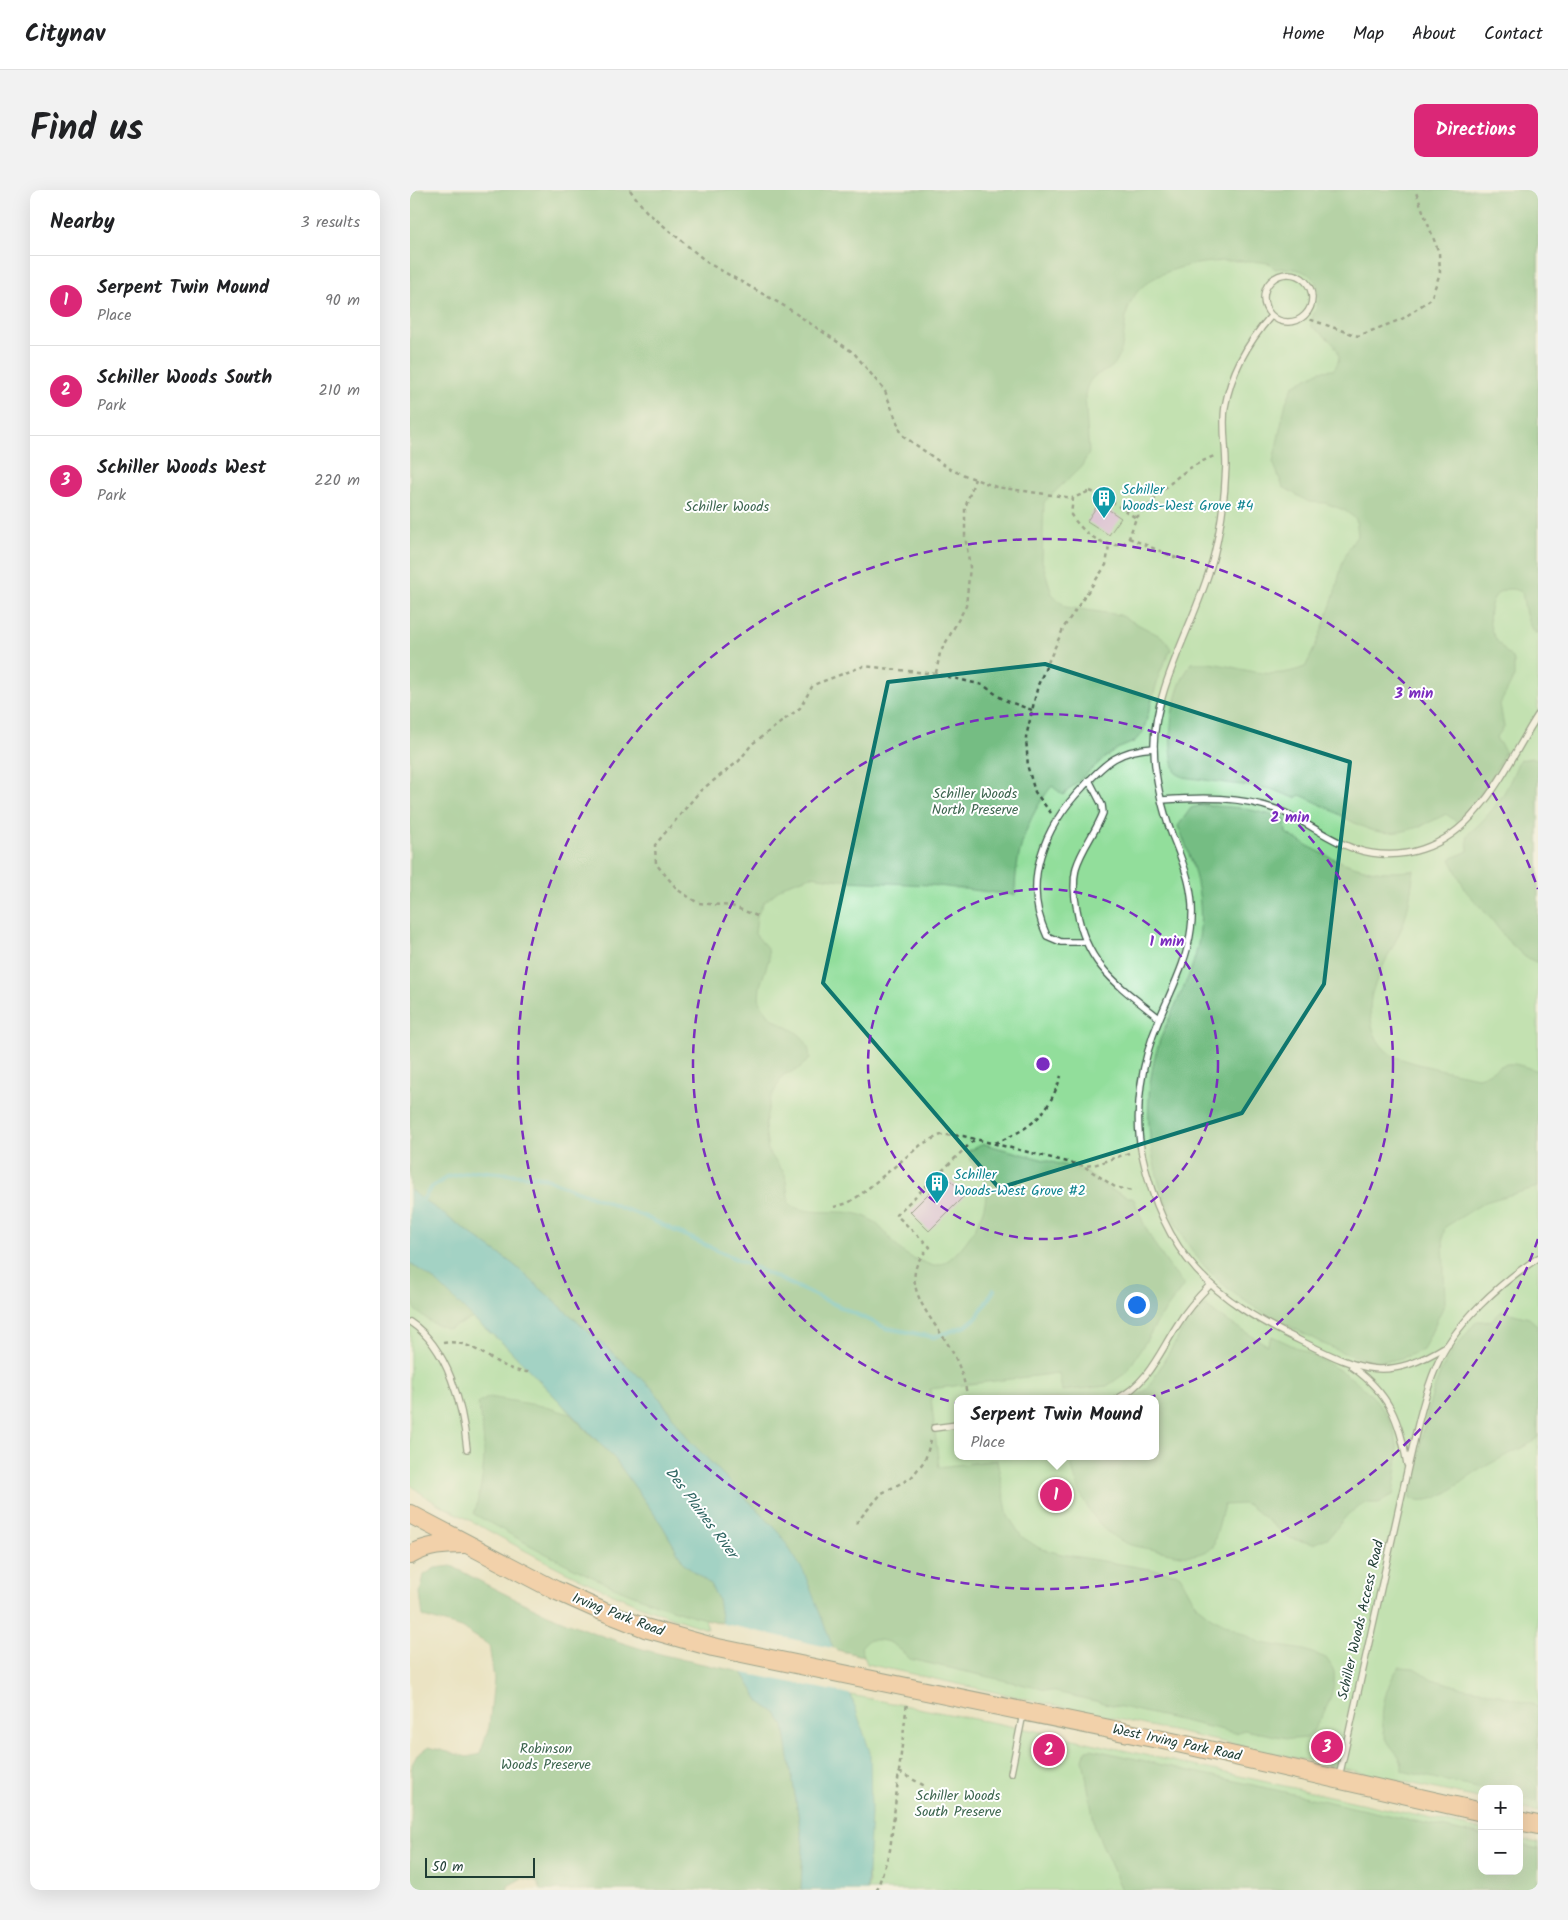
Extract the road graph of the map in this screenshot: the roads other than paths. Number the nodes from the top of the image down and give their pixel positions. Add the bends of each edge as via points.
1 (1271, 316) junction
2 (1538, 714) edge
3 (1154, 748) junction
4 (1089, 780) junction
5 (1162, 800) junction
6 (1084, 942) junction
7 (1159, 1018) junction
8 (1538, 1258) edge
9 (1210, 1285) junction
10 (410, 1322) edge
11 (1448, 1345) junction
12 (1348, 1364) junction
13 (1124, 1395) edge
14 (954, 1425) edge
15 (934, 1428) road end
16 (467, 1449) dead end
17 (1408, 1467) junction
18 (410, 1514) edge
19 (468, 1544) junction
20 (410, 1556) edge
21 (871, 1680) joint
22 (1024, 1711) junction
23 (1011, 1773) dead end
24 (1338, 1779) junction
25 (1478, 1811) edge
26 (1523, 1822) edge
27 (1538, 1825) edge

1 - 1 lane via 1264,304 1266,286 1276,276 1291,273 1306,281 1312,300 1303,317 1285,322
1 - 3 lane, Schiller Woods Access Road via 1250,342 1233,376 1224,410 1224,494 1215,552 1202,597 1164,694
2 - 5 lane via 1477,811 1457,831 1437,844 1416,851 1396,854 1355,849 1300,819 1246,801 1218,798
3 - 4 lane via 1115,756
3 - 5 lane, Schiller Woods Access Road
4 - 6 lane via 1103,813 1076,868 1076,906
4 - 6 lane via 1056,820 1042,852 1036,892 1039,918 1046,936 1061,942
5 - 7 lane, Schiller Woods Access Road via 1190,882 1193,913 1180,971
6 - 7 lane via 1107,974
7 - 9 lane, Schiller Woods Access Road via 1149,1046 1142,1087 1139,1111 1141,1150 1150,1184 1169,1231 1192,1266
8 - 11 lane, Schiller Woods Access Road via 1496,1290
9 - 12 lane, Schiller Woods Access Road via 1252,1316
9 - 13 lane via 1178,1324 1144,1379
10 - 16 lane via 433,1345 454,1389
11 - 12 lane, Schiller Woods Access Road via 1427,1358 1387,1370
11 - 17 lane, Schiller Woods Access Road via 1429,1387
12 - 17 lane, Schiller Woods Access Road via 1366,1376 1389,1404 1402,1435
14 - 15 lane
17 - 24 lane, Schiller Woods Access Road
18 - 19 main road, Irving Park Road
19 - 20 main road via 439,1544 421,1548
19 - 21 main road, Irving Park Road via 555,1590 645,1628 713,1647
21 - 22 main road, West Irving Park Road
22 - 23 lane
22 - 24 main road, West Irving Park Road
24 - 25 main road, West Irving Park Road
26 - 27 main road

